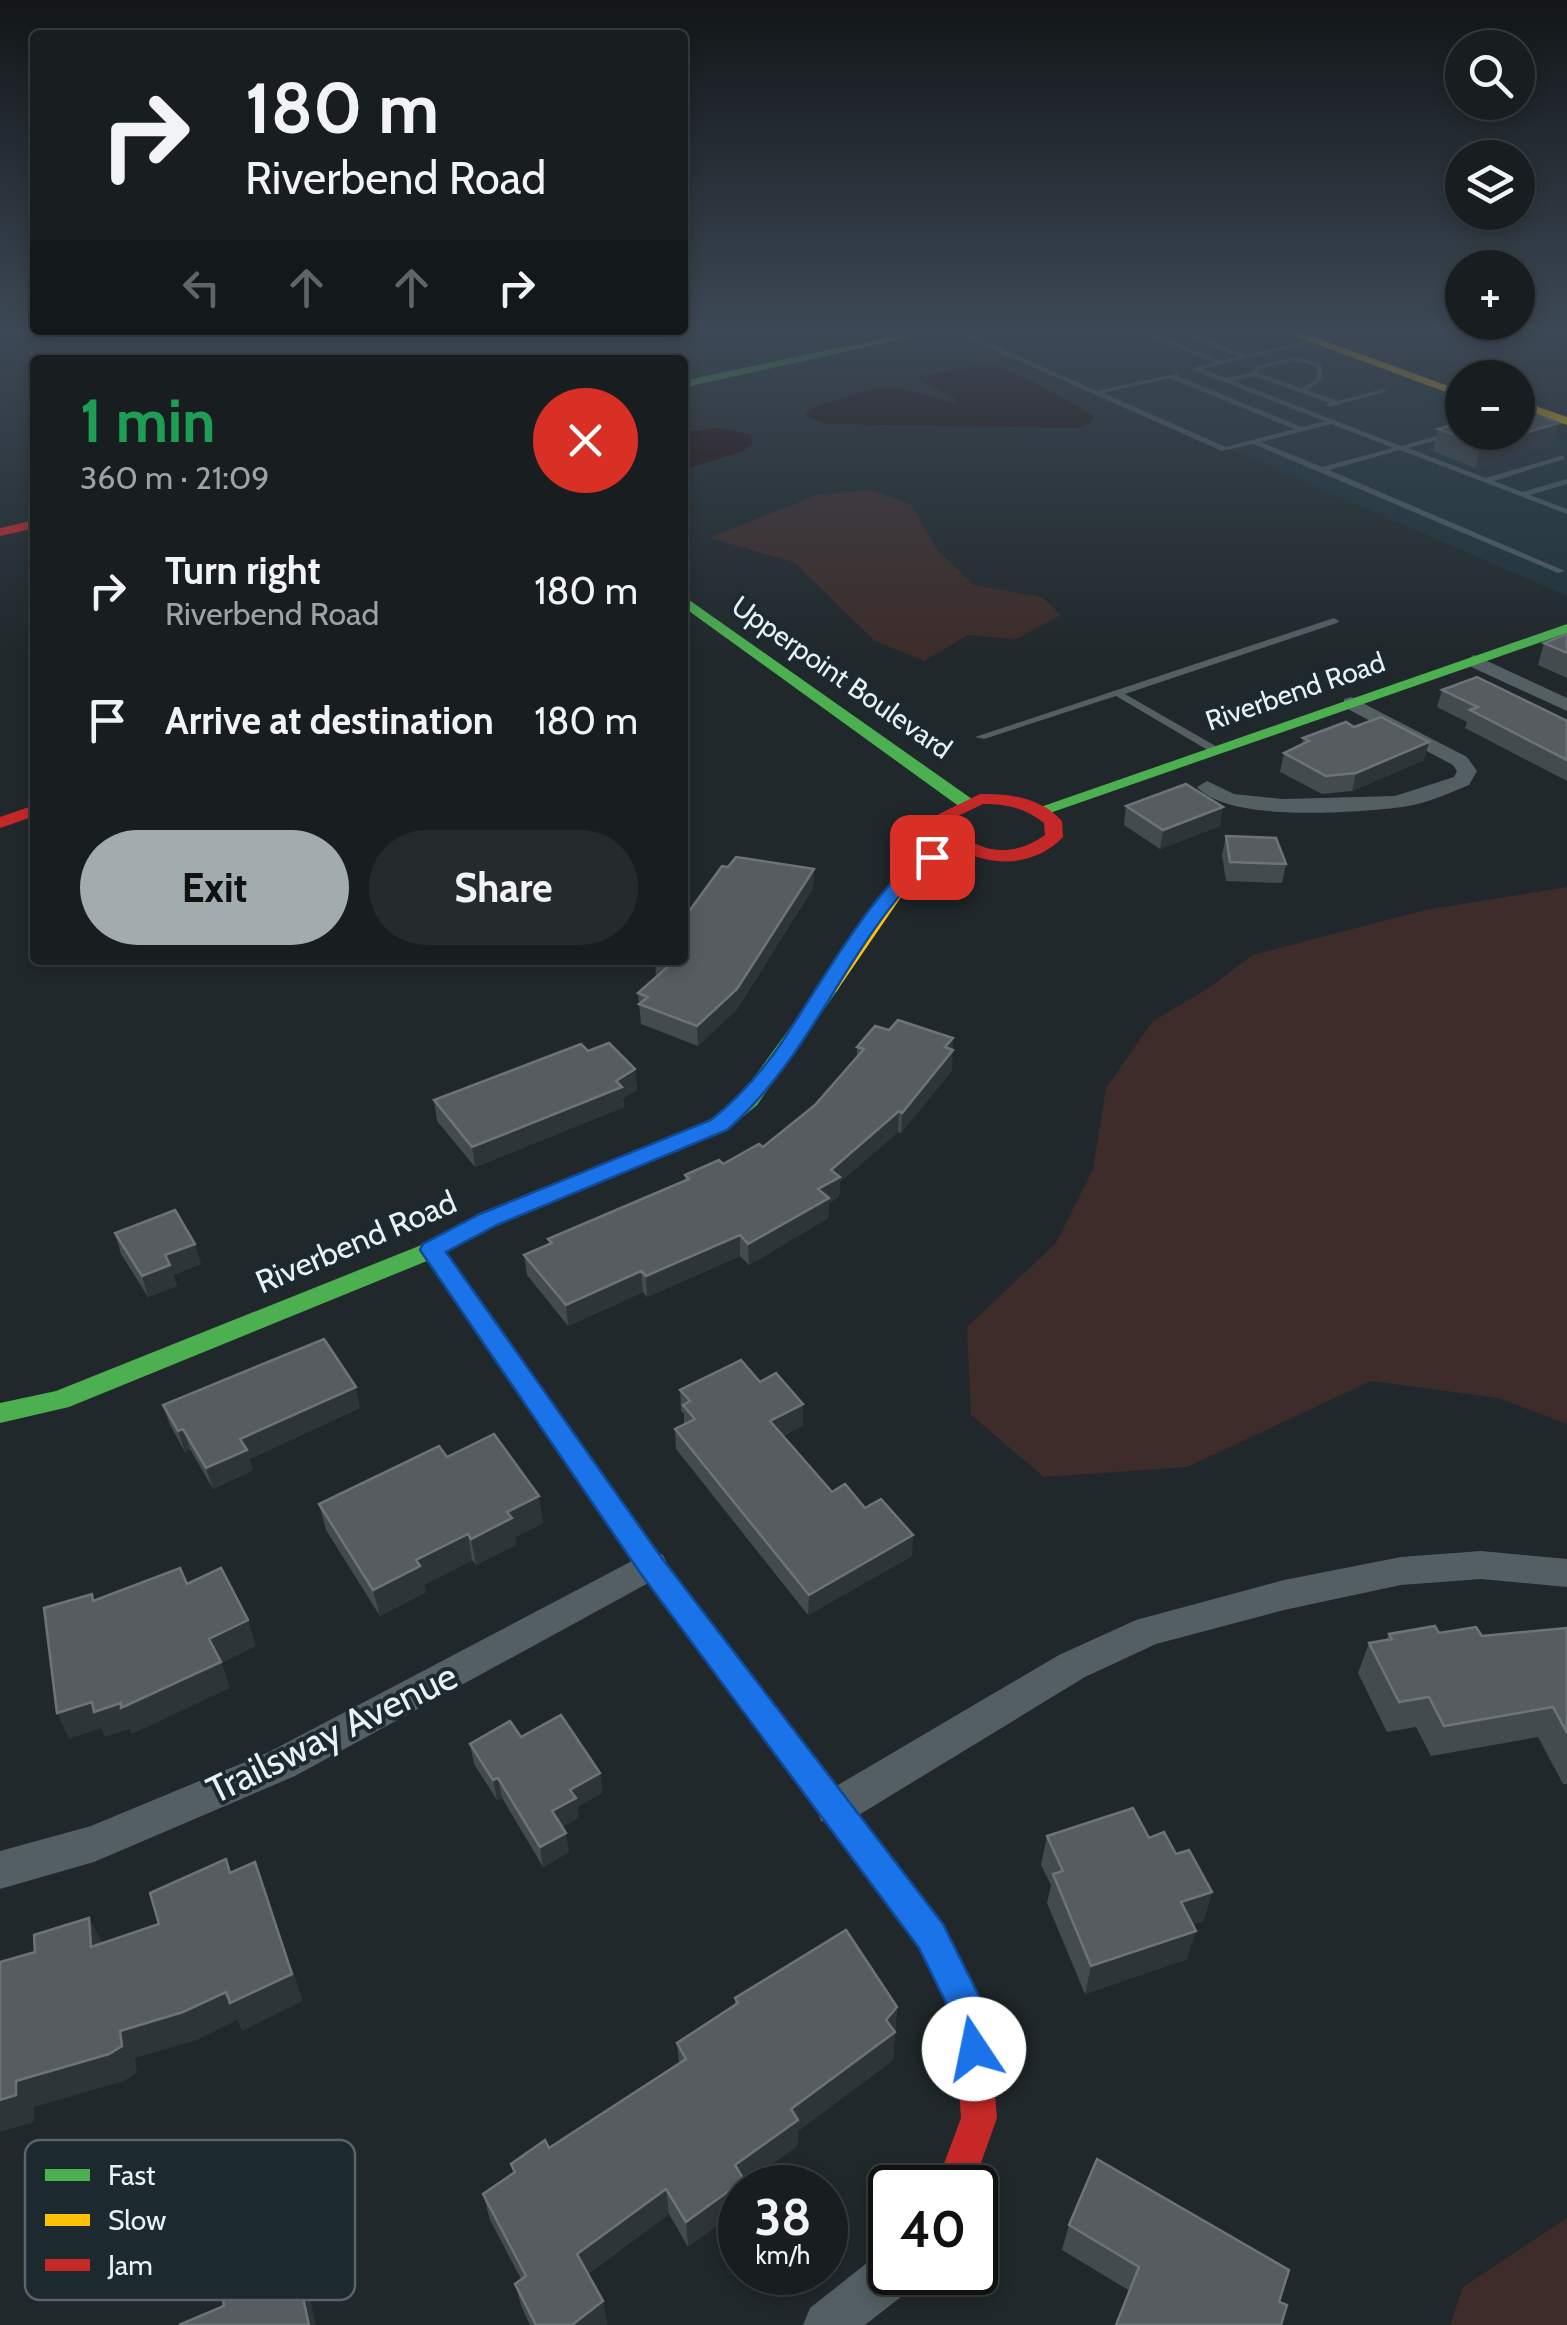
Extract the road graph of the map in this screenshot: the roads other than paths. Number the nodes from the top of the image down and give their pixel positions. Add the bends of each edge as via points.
1 (1205, 440) edge
2 (1259, 440) edge
3 (1380, 440) edge
4 (1427, 440) edge
5 (1254, 442) junction
6 (1400, 448) junction
7 (1561, 457) dead end
8 (1321, 470) junction
9 (1486, 481) junction
10 (1565, 482) edge
11 (1521, 495) junction
12 (1567, 512) edge
13 (30, 525) edge
14 (0, 532) edge
15 (1565, 571) edge
16 (688, 604) edge
17 (708, 618) junction
18 (1334, 620) dead end
19 (688, 624) edge
20 (1567, 628) edge
21 (1474, 661) junction
22 (1117, 694) junction
23 (1351, 704) junction
24 (1567, 704) edge
25 (980, 737) dead end
26 (1215, 750) junction
27 (1207, 787) dead end
28 (966, 802) junction
29 (1041, 810) junction
30 (30, 812) edge
31 (0, 822) edge
32 (962, 846) junction
33 (432, 1250) junction
34 (0, 1413) edge
35 (651, 1566) junction
36 (1567, 1572) edge
37 (835, 1808) junction
38 (0, 1870) edge
39 (962, 2165) edge
40 (868, 2292) edge
41 (826, 2325) edge

1 - 5 lane via 1224,449
2 - 5 lane
3 - 6 lane
4 - 6 lane
5 - 8 lane
6 - 8 lane
6 - 9 lane
7 - 9 lane
8 - 15 lane
9 - 11 lane
10 - 11 lane
11 - 12 lane
13 - 14 street
16 - 17 street, Upperpoint Boulevard
17 - 19 street
17 - 28 street, Upperpoint Boulevard
18 - 22 lane
20 - 21 street, Riverbend Road
21 - 23 street, Riverbend Road
21 - 24 street
22 - 25 lane
22 - 26 lane
23 - 26 street, Riverbend Road
23 - 27 street via 1460,761 1467,771 1462,780 1395,802 1284,805 1228,800
26 - 29 street, Riverbend Road
28 - 29 street via 1009,799
28 - 32 street via 944,822
29 - 32 street via 1056,829 1042,848 998,856
30 - 31 street
32 - 33 street, Riverbend Road via 914,869 894,891 782,1058 719,1125 488,1219
33 - 34 street, Riverbend Road via 60,1400
33 - 35 street
35 - 37 street
35 - 38 street, Trailsway Avenue via 282,1764 94,1844
36 - 37 street via 1481,1564 1400,1571 1149,1631 1072,1666
37 - 39 street via 931,1936 971,2014 979,2118
40 - 41 street

